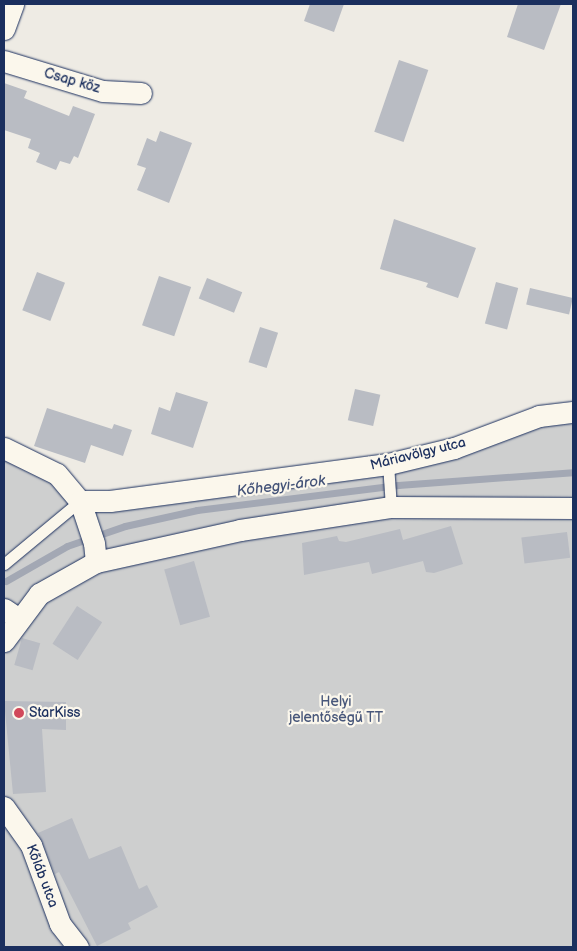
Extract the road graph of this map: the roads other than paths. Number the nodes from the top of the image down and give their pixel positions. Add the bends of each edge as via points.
1 (13, 4) edge
2 (4, 29) edge
3 (4, 61) edge
4 (141, 93) dead end
5 (573, 412) edge
6 (4, 448) edge
7 (389, 470) junction
8 (391, 499) junction
9 (573, 508) edge
10 (83, 510) junction
11 (95, 553) junction
12 (4, 564) edge
13 (11, 614) edge
14 (4, 641) edge
15 (4, 806) edge
16 (78, 947) edge

1 - 2 street
3 - 4 street, Csap köz via 104,91
5 - 7 street, Máriavölgy utca via 538,416
6 - 10 street via 57,474
7 - 8 lane
7 - 10 street, Máriavölgy utca via 110,501
8 - 9 street
8 - 11 street via 240,530
10 - 11 street
10 - 12 lane
11 - 13 street
13 - 14 street
15 - 16 street, Kőláb utca via 31,845 60,924

